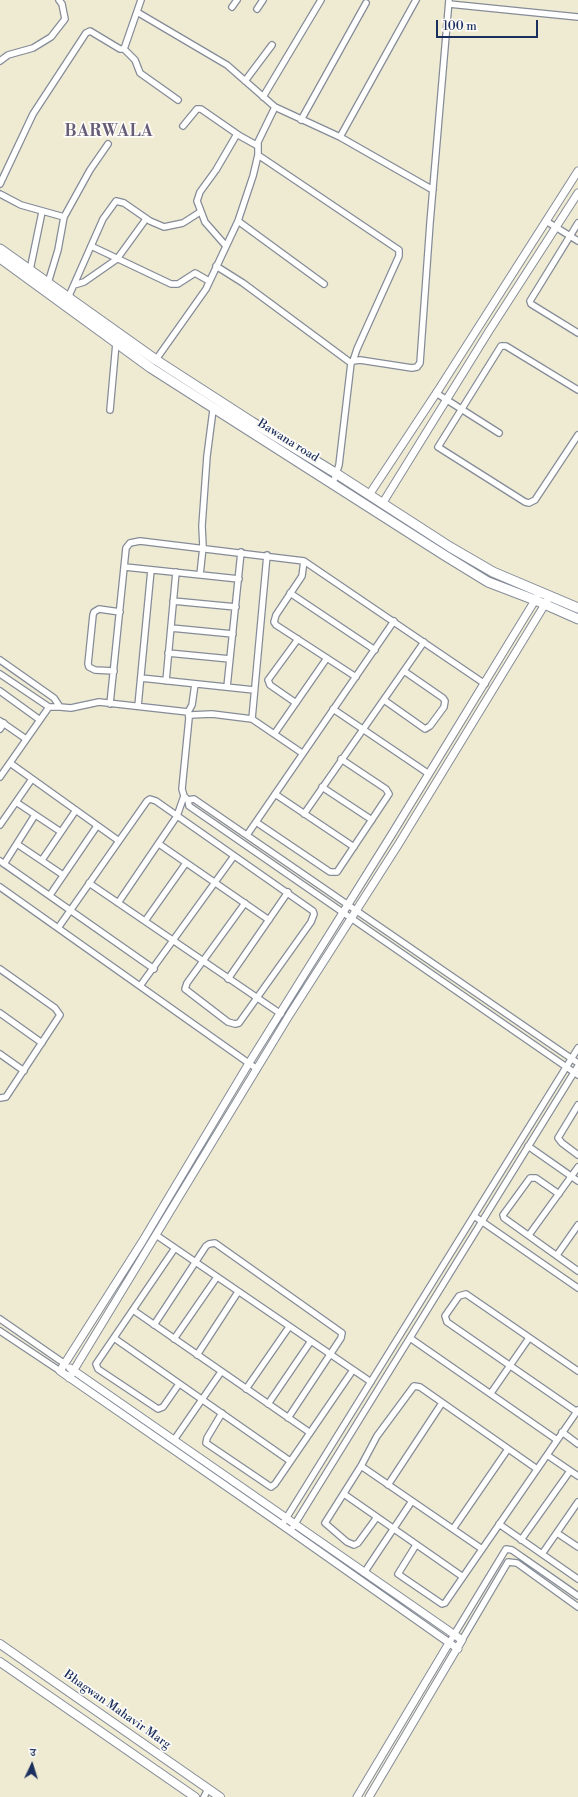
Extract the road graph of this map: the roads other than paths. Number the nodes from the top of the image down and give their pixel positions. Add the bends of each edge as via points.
1 (59, 0) edge
2 (140, 0) edge
3 (237, 0) edge
4 (264, 0) edge
5 (321, 0) edge
6 (416, 0) edge
7 (449, 2) edge
8 (366, 3) dead end
9 (232, 7) dead end
10 (257, 9) dead end
11 (137, 12) junction
12 (578, 17) edge
13 (272, 44) dead end
14 (124, 49) junction
15 (0, 60) edge
16 (245, 81) junction
17 (263, 98) junction
18 (178, 100) dead end
19 (275, 107) junction
20 (301, 120) junction
21 (183, 126) dead end
22 (237, 134) junction
23 (340, 137) junction
24 (108, 144) dead end
25 (258, 146) junction
26 (258, 155) junction
27 (578, 171) edge
28 (0, 184) edge
29 (433, 190) junction
30 (578, 193) edge
31 (0, 194) edge
32 (42, 212) junction
33 (200, 212) junction
34 (64, 217) junction
35 (146, 219) junction
36 (238, 221) junction
37 (546, 221) junction
38 (578, 223) edge
39 (556, 227) junction
40 (570, 236) junction
41 (578, 241) edge
42 (91, 246) junction
43 (226, 246) junction
44 (0, 249) edge
45 (0, 258) edge
46 (117, 259) junction
47 (216, 266) junction
48 (30, 270) junction
49 (209, 281) junction
50 (48, 283) junction
51 (324, 284) dead end
52 (74, 285) junction
53 (68, 298) junction
54 (578, 333) edge
55 (116, 343) junction
56 (352, 362) junction
57 (153, 364) junction
58 (578, 390) edge
59 (436, 393) junction
60 (447, 399) junction
61 (462, 409) junction
62 (110, 410) dead end
63 (213, 410) junction
64 (499, 433) dead end
65 (578, 435) edge
66 (337, 474) junction
67 (333, 483) junction
68 (369, 495) junction
69 (382, 504) junction
70 (203, 547) junction
71 (241, 552) junction
72 (267, 555) junction
73 (304, 561) junction
74 (124, 567) junction
75 (151, 570) junction
76 (176, 572) junction
77 (200, 575) junction
78 (239, 579) junction
79 (290, 593) junction
80 (538, 596) junction
81 (551, 596) junction
82 (173, 601) junction
83 (546, 604) junction
84 (236, 607) junction
85 (578, 608) edge
86 (120, 612) junction
87 (578, 619) edge
88 (394, 621) junction
89 (171, 628) junction
90 (233, 634) junction
91 (298, 639) junction
92 (424, 642) junction
93 (375, 650) junction
94 (168, 653) junction
95 (327, 658) junction
96 (230, 659) junction
97 (0, 660) edge
98 (404, 671) junction
99 (114, 672) junction
100 (0, 674) edge
101 (356, 677) junction
102 (141, 678) junction
103 (166, 681) junction
104 (195, 684) junction
105 (485, 684) junction
106 (228, 688) junction
107 (254, 690) junction
108 (0, 691) edge
109 (384, 700) junction
110 (296, 703) junction
111 (110, 704) junction
112 (138, 706) junction
113 (48, 707) junction
114 (60, 707) junction
115 (333, 709) junction
116 (189, 714) junction
117 (252, 719) junction
118 (40, 720) junction
119 (2, 722) edge
120 (363, 728) junction
121 (0, 729) edge
122 (275, 733) junction
123 (26, 739) junction
124 (302, 753) junction
125 (341, 759) junction
126 (10, 763) junction
127 (429, 774) junction
128 (0, 777) edge
129 (32, 778) junction
130 (322, 787) junction
131 (275, 794) junction
132 (186, 798) junction
133 (16, 802) junction
134 (76, 810) junction
135 (304, 814) junction
136 (35, 815) junction
137 (178, 816) junction
138 (372, 820) junction
139 (256, 822) junction
140 (0, 825) edge
141 (97, 826) junction
142 (61, 832) junction
143 (247, 835) junction
144 (119, 841) junction
145 (17, 844) junction
146 (159, 844) junction
147 (354, 847) junction
148 (234, 856) junction
149 (42, 860) junction
150 (2, 862) edge
151 (186, 862) junction
152 (64, 875) junction
153 (215, 882) junction
154 (90, 883) junction
155 (0, 887) edge
156 (288, 892) junction
157 (50, 895) junction
158 (118, 903) junction
159 (245, 903) junction
160 (349, 904) junction
161 (70, 910) junction
162 (357, 910) junction
163 (343, 913) junction
164 (352, 918) junction
165 (269, 920) junction
166 (144, 921) junction
167 (58, 928) junction
168 (173, 941) junction
169 (202, 962) junction
170 (154, 969) junction
171 (0, 970) edge
172 (228, 979) junction
173 (140, 986) junction
174 (256, 999) junction
175 (0, 1013) edge
176 (281, 1014) junction
177 (42, 1043) junction
178 (578, 1048) edge
179 (0, 1054) edge
180 (572, 1058) junction
181 (249, 1063) junction
182 (578, 1064) edge
183 (566, 1067) junction
184 (257, 1069) junction
185 (24, 1070) junction
186 (576, 1074) edge
187 (0, 1098) edge
188 (578, 1105) edge
189 (528, 1146) junction
190 (578, 1155) edge
191 (578, 1166) edge
192 (572, 1177) junction
193 (578, 1181) edge
194 (559, 1194) junction
195 (474, 1216) junction
196 (482, 1221) junction
197 (578, 1225) edge
198 (156, 1235) junction
199 (529, 1235) junction
200 (175, 1248) junction
201 (557, 1255) junction
202 (195, 1262) junction
203 (578, 1271) edge
204 (217, 1277) junction
205 (578, 1288) edge
206 (238, 1292) junction
207 (133, 1310) junction
208 (0, 1319) edge
209 (154, 1325) junction
210 (289, 1327) junction
211 (0, 1330) edge
212 (114, 1338) junction
213 (410, 1338) junction
214 (529, 1338) junction
215 (174, 1339) junction
216 (311, 1341) junction
217 (330, 1354) junction
218 (197, 1355) junction
219 (65, 1364) junction
220 (510, 1365) junction
221 (74, 1370) junction
222 (353, 1370) junction
223 (60, 1371) junction
224 (578, 1371) edge
225 (221, 1372) junction
226 (69, 1378) junction
227 (371, 1382) junction
228 (179, 1384) junction
229 (246, 1389) junction
230 (491, 1393) junction
231 (201, 1398) junction
232 (442, 1403) junction
233 (268, 1404) junction
234 (577, 1410) edge
235 (222, 1413) junction
236 (288, 1418) junction
237 (309, 1432) junction
238 (562, 1432) junction
239 (174, 1440) junction
240 (557, 1440) junction
241 (578, 1444) edge
242 (508, 1449) junction
243 (547, 1455) junction
244 (290, 1460) junction
245 (361, 1466) junction
246 (537, 1469) junction
247 (570, 1471) junction
248 (578, 1476) edge
249 (388, 1485) junction
250 (344, 1494) junction
251 (412, 1501) junction
252 (578, 1502) edge
253 (377, 1517) junction
254 (284, 1522) junction
255 (499, 1524) junction
256 (293, 1528) junction
257 (453, 1529) junction
258 (394, 1530) junction
259 (557, 1532) junction
260 (521, 1540) junction
261 (416, 1545) junction
262 (578, 1547) edge
263 (482, 1548) junction
264 (542, 1554) junction
265 (364, 1573) junction
266 (463, 1576) junction
267 (578, 1579) edge
268 (578, 1596) edge
269 (578, 1607) edge
270 (454, 1634) junction
271 (462, 1640) junction
272 (450, 1643) junction
273 (0, 1644) edge
274 (458, 1649) junction
275 (0, 1662) edge
276 (208, 1789) junction
277 (218, 1796) edge
278 (195, 1797) edge
279 (204, 1797) edge
280 (357, 1797) edge
281 (369, 1797) edge

1 - 15 street via 65,19 51,37 33,48
2 - 11 street
3 - 9 street
4 - 10 street
5 - 17 street
6 - 23 street
7 - 12 street
7 - 29 street
8 - 20 street
11 - 14 street
11 - 16 street via 227,65
13 - 16 street
14 - 18 street via 135,60 140,73
14 - 28 street via 90,31 86,33 33,114
16 - 17 street
17 - 19 street
19 - 20 street
19 - 25 street
20 - 23 street
21 - 22 street via 199,108
22 - 25 street
22 - 33 street via 198,195
23 - 29 street
24 - 34 street via 92,166
25 - 26 street
26 - 36 street
26 - 56 street via 400,250
27 - 37 street
29 - 56 street via 420,363 412,368 360,360
30 - 39 street
31 - 32 street via 17,204
32 - 34 street
32 - 48 street
33 - 35 street via 186,222 168,227
33 - 43 street via 205,222
34 - 50 street
35 - 42 street via 124,203 116,201 103,219
35 - 46 street
36 - 43 street
36 - 51 street
37 - 39 street
37 - 59 street
38 - 40 street
39 - 40 street
39 - 60 street
40 - 41 street
40 - 54 street via 530,301
42 - 46 street
42 - 52 street
43 - 47 street
44 - 48 main road, Bawana road
45 - 55 main road, Bawana road
46 - 49 street via 175,285 195,273
46 - 52 street via 84,282
47 - 49 street
47 - 56 street
48 - 50 main road, Bawana road
49 - 57 street via 203,294
50 - 53 main road, Bawana road
52 - 53 street
53 - 57 main road, Bawana road
55 - 57 main road, Bawana road
55 - 62 street
56 - 66 street
57 - 63 main road, Bawana road
57 - 66 main road, Bawana road
58 - 61 street via 503,345 498,348
59 - 60 street
59 - 68 street
60 - 61 street
60 - 69 street
61 - 64 street
61 - 65 street via 439,444 440,449 529,503 535,500
63 - 67 main road, Bawana road
63 - 70 street via 205,479
66 - 67 street
66 - 68 main road, Bawana road
67 - 80 main road, Bawana road via 480,577
68 - 69 main road, Bawana road
69 - 80 main road, Bawana road via 488,569
70 - 71 street
70 - 74 street via 136,541 128,545
70 - 77 street
71 - 72 street
71 - 78 street
72 - 73 street
72 - 107 street
73 - 79 street via 302,576
73 - 88 street
74 - 75 street
74 - 86 street
75 - 76 street
75 - 102 street
76 - 77 street
76 - 82 street
77 - 78 street
78 - 84 street
79 - 91 street via 274,622
79 - 93 street
80 - 81 main road, Bawana road
80 - 83 main road, Bawana road
80 - 105 street
81 - 83 street
81 - 85 main road, Bawana road
82 - 84 street
82 - 89 street
83 - 87 main road, Bawana road
83 - 162 street
84 - 90 street
86 - 99 street
86 - 99 street via 96,610 92,622 88,664 95,670
88 - 92 street
88 - 93 street
89 - 90 street
89 - 94 street
90 - 96 street
91 - 95 street
91 - 110 street via 268,680 270,685
92 - 98 street
92 - 105 street
93 - 101 street
94 - 96 street
94 - 103 street
95 - 101 street
95 - 110 street
96 - 106 street
97 - 114 street via 54,698
98 - 109 street
98 - 109 street via 443,698 444,707 430,726 425,728
99 - 111 street
100 - 113 street
101 - 115 street
102 - 103 street
102 - 112 street
103 - 104 street
104 - 106 street
104 - 116 street
105 - 127 street
106 - 107 street
107 - 117 street
108 - 118 street
109 - 120 street
110 - 122 street
111 - 112 street
111 - 114 street via 92,703 71,708
112 - 116 street
113 - 114 street
113 - 118 street
115 - 120 street
115 - 124 street
116 - 117 street
116 - 132 street via 182,789
117 - 122 street
118 - 123 street
119 - 121 street
119 - 123 street
120 - 125 street
120 - 127 street
122 - 124 street
123 - 126 street
124 - 131 street
125 - 130 street
125 - 138 street via 389,792 388,798
126 - 128 street
126 - 129 street
127 - 160 street
129 - 133 street
129 - 134 street
130 - 135 street
130 - 138 street
131 - 135 street
131 - 139 street
132 - 137 street
132 - 143 street via 194,799
132 - 163 street via 189,806
133 - 136 street
133 - 140 street
134 - 141 street
134 - 142 street
135 - 147 street
136 - 142 street
136 - 145 street
137 - 144 street via 150,799
137 - 146 street
137 - 148 street
138 - 147 street
139 - 143 street
139 - 147 street via 334,873 340,869
141 - 144 street
141 - 152 street
142 - 149 street
143 - 160 street
144 - 154 street
145 - 149 street
145 - 150 street
146 - 151 street
146 - 158 street
148 - 153 street
148 - 156 street
149 - 152 street
150 - 157 street
151 - 153 street
151 - 166 street
152 - 157 street
153 - 159 street
153 - 168 street
154 - 158 street
154 - 161 street
155 - 167 street
156 - 165 street
156 - 174 street via 311,908 313,918
157 - 161 street
158 - 166 street
159 - 165 street
159 - 169 street
160 - 162 street
160 - 163 street
161 - 167 street
161 - 170 street
162 - 164 street
162 - 180 street
163 - 164 street
163 - 176 street
164 - 183 street
164 - 184 street
165 - 172 street
166 - 168 street
167 - 173 street
168 - 169 street
168 - 170 street
169 - 172 street
169 - 174 street via 187,983 186,990 228,1022 239,1023
170 - 173 street
171 - 177 street via 60,1013
172 - 174 street
173 - 181 street
174 - 176 street
175 - 177 street
176 - 181 street
177 - 185 street
178 - 180 street
179 - 185 street
180 - 182 street
180 - 183 street
181 - 184 street
181 - 219 street via 142,1242
182 - 186 street
183 - 186 street
183 - 195 street
184 - 198 street
185 - 187 street via 6,1097
186 - 189 street
188 - 190 street via 558,1138
189 - 192 street
189 - 196 street
191 - 192 street
192 - 193 street
192 - 194 street
194 - 199 street
194 - 199 street via 536,1178 527,1180 503,1215
195 - 196 street
195 - 227 street
196 - 205 street
196 - 213 street
197 - 201 street
198 - 200 street
198 - 221 street
199 - 201 street
200 - 202 street
200 - 207 street
201 - 203 street
202 - 204 street
202 - 209 street
202 - 217 street via 206,1246 216,1243 341,1331 342,1336
204 - 206 street
204 - 215 street
206 - 210 street
206 - 218 street
207 - 209 street
207 - 212 street
208 - 219 street
209 - 215 street
210 - 216 street
210 - 229 street
211 - 223 street
212 - 228 street
212 - 228 street via 96,1364 98,1369 158,1409 163,1408
213 - 230 street
213 - 256 street
214 - 220 street
214 - 220 street via 466,1294 459,1296 447,1313 447,1322
214 - 224 street
215 - 218 street
216 - 217 street
216 - 233 street
217 - 222 street
217 - 236 street
218 - 225 street
219 - 221 street
219 - 223 street
220 - 230 street
220 - 234 street
221 - 226 street
221 - 239 street
222 - 227 street
222 - 237 street
223 - 226 street
225 - 229 street
225 - 231 street
226 - 254 street
227 - 254 street
228 - 231 street
229 - 233 street
230 - 240 street
231 - 235 street
231 - 239 street
232 - 242 street
232 - 245 street via 417,1386 412,1387 374,1441
232 - 249 street
233 - 236 street
234 - 238 street
235 - 244 street
235 - 244 street via 207,1438 206,1444 209,1447 271,1486 275,1484
236 - 237 street
237 - 244 street
238 - 240 street
238 - 241 street
239 - 254 street
240 - 243 street
242 - 246 street
242 - 257 street
243 - 246 street
243 - 247 street
245 - 249 street
245 - 250 street
246 - 255 street
247 - 248 street
247 - 260 street
249 - 251 street
250 - 253 street
250 - 253 street via 325,1523 347,1542 354,1545 358,1543
251 - 257 street
251 - 258 street
252 - 259 street
253 - 258 street
254 - 256 street
255 - 260 street
255 - 263 street
256 - 265 street
256 - 272 street
257 - 263 street
258 - 261 street
258 - 265 street
259 - 262 street
259 - 264 street
260 - 264 street
261 - 266 street
261 - 266 street via 398,1574 439,1604 445,1602
263 - 266 street
264 - 267 street
265 - 270 street
268 - 270 street via 512,1550 506,1549
269 - 271 street via 517,1563 508,1562
270 - 271 street
270 - 272 street
271 - 274 street
272 - 274 street
272 - 280 street
273 - 276 main road, Bhagwan Mahavir Marg
274 - 281 street
275 - 278 main road
276 - 277 main road, Bhagwan Mahavir Marg
276 - 279 street

